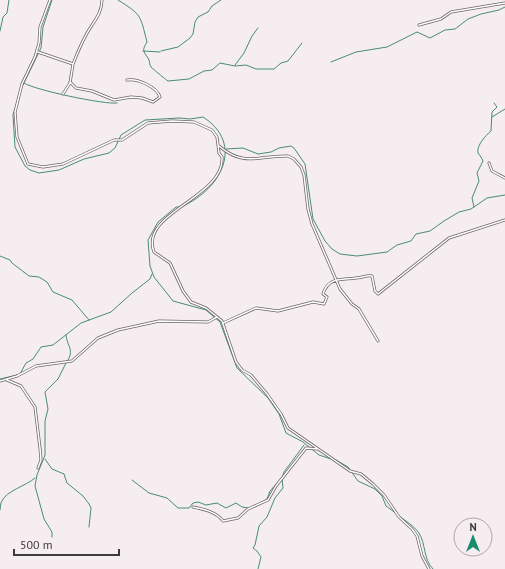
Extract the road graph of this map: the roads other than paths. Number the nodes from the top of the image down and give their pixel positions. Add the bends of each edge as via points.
1 (50, 0) edge
2 (102, 0) edge
3 (505, 3) edge
4 (419, 25) dead end
5 (37, 52) junction
6 (73, 64) junction
7 (127, 80) dead end
8 (70, 82) junction
9 (63, 94) dead end
10 (219, 146) junction
11 (489, 163) dead end
12 (505, 178) edge
13 (505, 220) edge
14 (336, 279) junction
15 (217, 317) junction
16 (223, 323) junction
17 (378, 341) dead end
18 (7, 380) junction
19 (0, 381) edge
20 (318, 448) junction
21 (38, 468) dead end
22 (193, 508) dead end
23 (429, 569) edge

1 - 5 street via 40,27
2 - 6 street via 97,19 87,33
3 - 4 street via 451,12 441,19
5 - 6 street
5 - 10 street via 22,84 15,112 17,137 25,160 30,165 42,167 73,160 114,140 122,140 148,123 183,121 201,124 214,132
6 - 8 street
7 - 8 street via 137,80 153,89 160,97 155,102 131,97 114,100 76,88
8 - 9 street
10 - 14 street via 228,154 237,157 251,159 288,156 296,161 304,175 312,224
10 - 15 street via 222,162 216,176 200,193 161,223 151,243 154,252 170,263 190,300
11 - 12 street via 492,171
13 - 14 street via 449,238 378,294 372,276
14 - 16 street via 325,287 323,294 328,297 324,304 313,302 278,311 256,308
14 - 17 street via 350,302 359,309
15 - 16 street
15 - 18 street via 208,322 159,321 118,330 98,338 74,360 36,366
16 - 20 street via 232,357 238,365 251,375 267,394 288,428
18 - 19 street
18 - 21 street via 21,386 35,407 41,460
20 - 22 street via 306,448 268,500 248,509 238,518 223,521 220,516
20 - 23 street via 350,471 362,474 383,495 416,535

